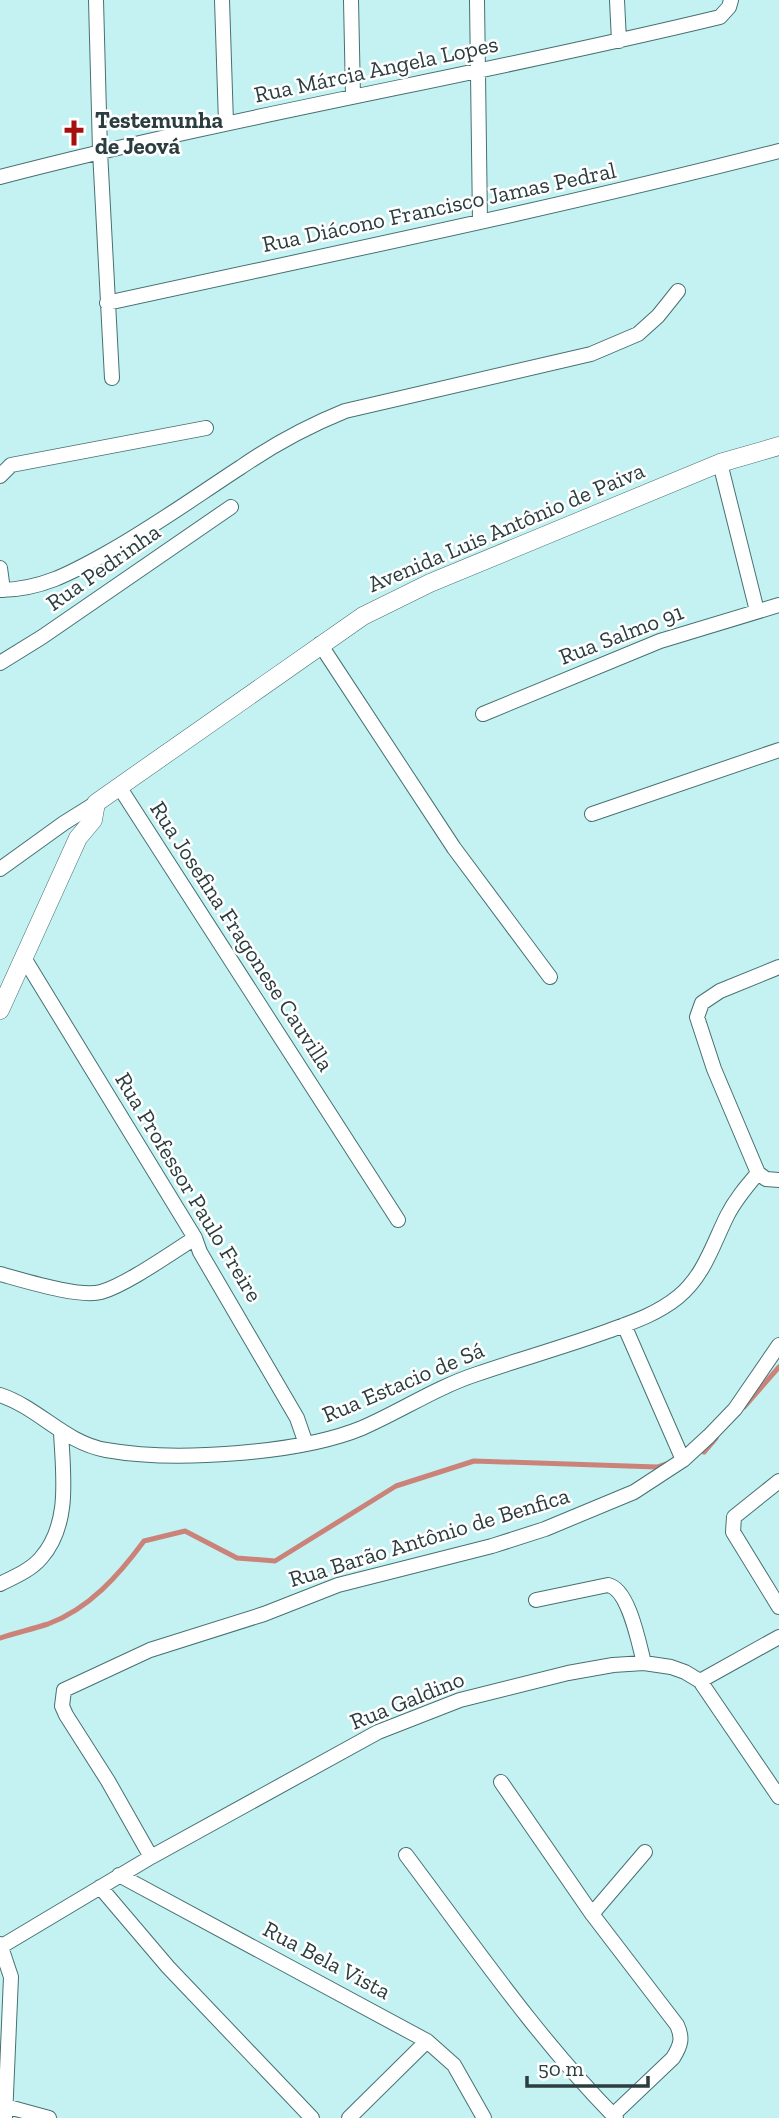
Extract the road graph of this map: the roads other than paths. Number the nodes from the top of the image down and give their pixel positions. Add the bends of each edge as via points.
1 (96, 0) edge
2 (222, 0) edge
3 (351, 0) edge
4 (477, 0) edge
5 (617, 0) edge
6 (732, 0) edge
7 (619, 41) junction
8 (478, 72) junction
9 (353, 96) junction
10 (226, 123) junction
11 (100, 151) junction
12 (779, 151) edge
13 (0, 177) edge
14 (480, 222) junction
15 (678, 291) dead end
16 (107, 303) junction
17 (112, 378) dead end
18 (206, 428) dead end
19 (779, 446) edge
20 (720, 463) junction
21 (0, 476) edge
22 (231, 508) dead end
23 (0, 568) edge
24 (1, 590) edge
25 (779, 605) edge
26 (757, 611) junction
27 (320, 644) junction
28 (0, 663) edge
29 (483, 713) dead end
30 (779, 750) edge
31 (120, 788) junction
32 (96, 803) junction
33 (592, 814) dead end
34 (0, 869) edge
35 (24, 958) junction
36 (779, 967) edge
37 (550, 977) dead end
38 (0, 1010) edge
39 (758, 1173) junction
40 (779, 1180) edge
41 (398, 1220) dead end
42 (195, 1238) junction
43 (0, 1274) edge
44 (624, 1325) junction
45 (779, 1345) edge
46 (0, 1395) edge
47 (61, 1432) junction
48 (306, 1444) junction
49 (683, 1460) junction
50 (779, 1481) edge
51 (0, 1584) edge
52 (536, 1600) dead end
53 (779, 1607) edge
54 (779, 1637) edge
55 (644, 1663) junction
56 (700, 1681) junction
57 (501, 1782) dead end
58 (779, 1797) edge
59 (645, 1852) dead end
60 (406, 1855) dead end
61 (151, 1857) junction
62 (119, 1875) junction
63 (100, 1887) junction
64 (592, 1914) junction
65 (1, 1945) edge
66 (427, 2041) junction
67 (5, 2112) edge
68 (614, 2116) edge
69 (49, 2118) edge
70 (312, 2118) edge
71 (349, 2118) edge
72 (484, 2118) edge

1 - 11 street
2 - 10 street
3 - 9 street
4 - 8 street
5 - 7 street
6 - 7 street, Rua Márcia Angela Lopes via 720,17
7 - 8 street, Rua Márcia Angela Lopes
8 - 9 street, Rua Márcia Angela Lopes
8 - 14 street
9 - 10 street, Rua Márcia Angela Lopes
10 - 11 street, Rua Márcia Angela Lopes
11 - 13 street, Rua Márcia Angela Lopes
11 - 16 street
12 - 14 street, Rua Diácono Francisco Jamas Pedral
14 - 16 street, Rua Diácono Francisco Jamas Pedral
15 - 24 street via 638,334 590,354 345,411 311,425 149,530 60,579 27,589
16 - 17 street
18 - 21 street via 11,465
19 - 20 street, Avenida Luis Antônio de Paiva
20 - 26 street
20 - 27 street, Avenida Luis Antônio de Paiva via 430,583 363,616
22 - 28 street, Rua Pedrinha
23 - 24 street
25 - 26 street, Rua Salmo 91
26 - 29 street, Rua Salmo 91 via 660,640
27 - 31 street, Avenida Luis Antônio de Paiva
27 - 37 street via 454,848
30 - 33 street
31 - 32 street, Avenida Luis Antônio de Paiva
31 - 41 street, Rua Josefina Fragonese Cauvilla
32 - 34 street
32 - 35 street via 93,820 78,838
35 - 38 street
35 - 42 street, Rua Professor Paulo Freire
36 - 39 street via 720,991 698,1009 714,1069
39 - 40 street
39 - 44 street, Rua Estacio de Sá via 735,1202 695,1280 650,1315
42 - 43 street via 100,1292 61,1289
42 - 48 street, Rua Professor Paulo Freire via 298,1418
44 - 48 street, Rua Estacio de Sá via 474,1375 363,1427
44 - 49 street
45 - 49 street, Rua Barão Antônio de Benfica via 735,1409
46 - 47 street, Rua Estacio de Sá via 30,1408
47 - 48 street, Rua Estacio de Sá via 84,1445 153,1455
47 - 51 street via 62,1510 55,1536 41,1558
49 - 61 street, Rua Barão Antônio de Benfica via 634,1492 545,1529 338,1585 243,1622 150,1650 64,1690 66,1715
50 - 53 street via 734,1517 733,1532
52 - 55 street via 614,1586 630,1613
54 - 56 street
55 - 56 street, Rua Galdino via 671,1667
55 - 61 street, Rua Galdino via 568,1673 460,1700 378,1732
56 - 58 street
57 - 64 street
59 - 64 street
60 - 68 street via 513,1998
61 - 62 street, Rua Galdino
62 - 63 street, Rua Galdino
62 - 66 street, Rua Bela Vista
63 - 65 street, Rua Galdino
63 - 70 street
64 - 68 street via 682,2035 673,2058
65 - 67 street via 11,1977
66 - 71 street
66 - 72 street, Rua Bela Vista via 454,2065
67 - 69 street

